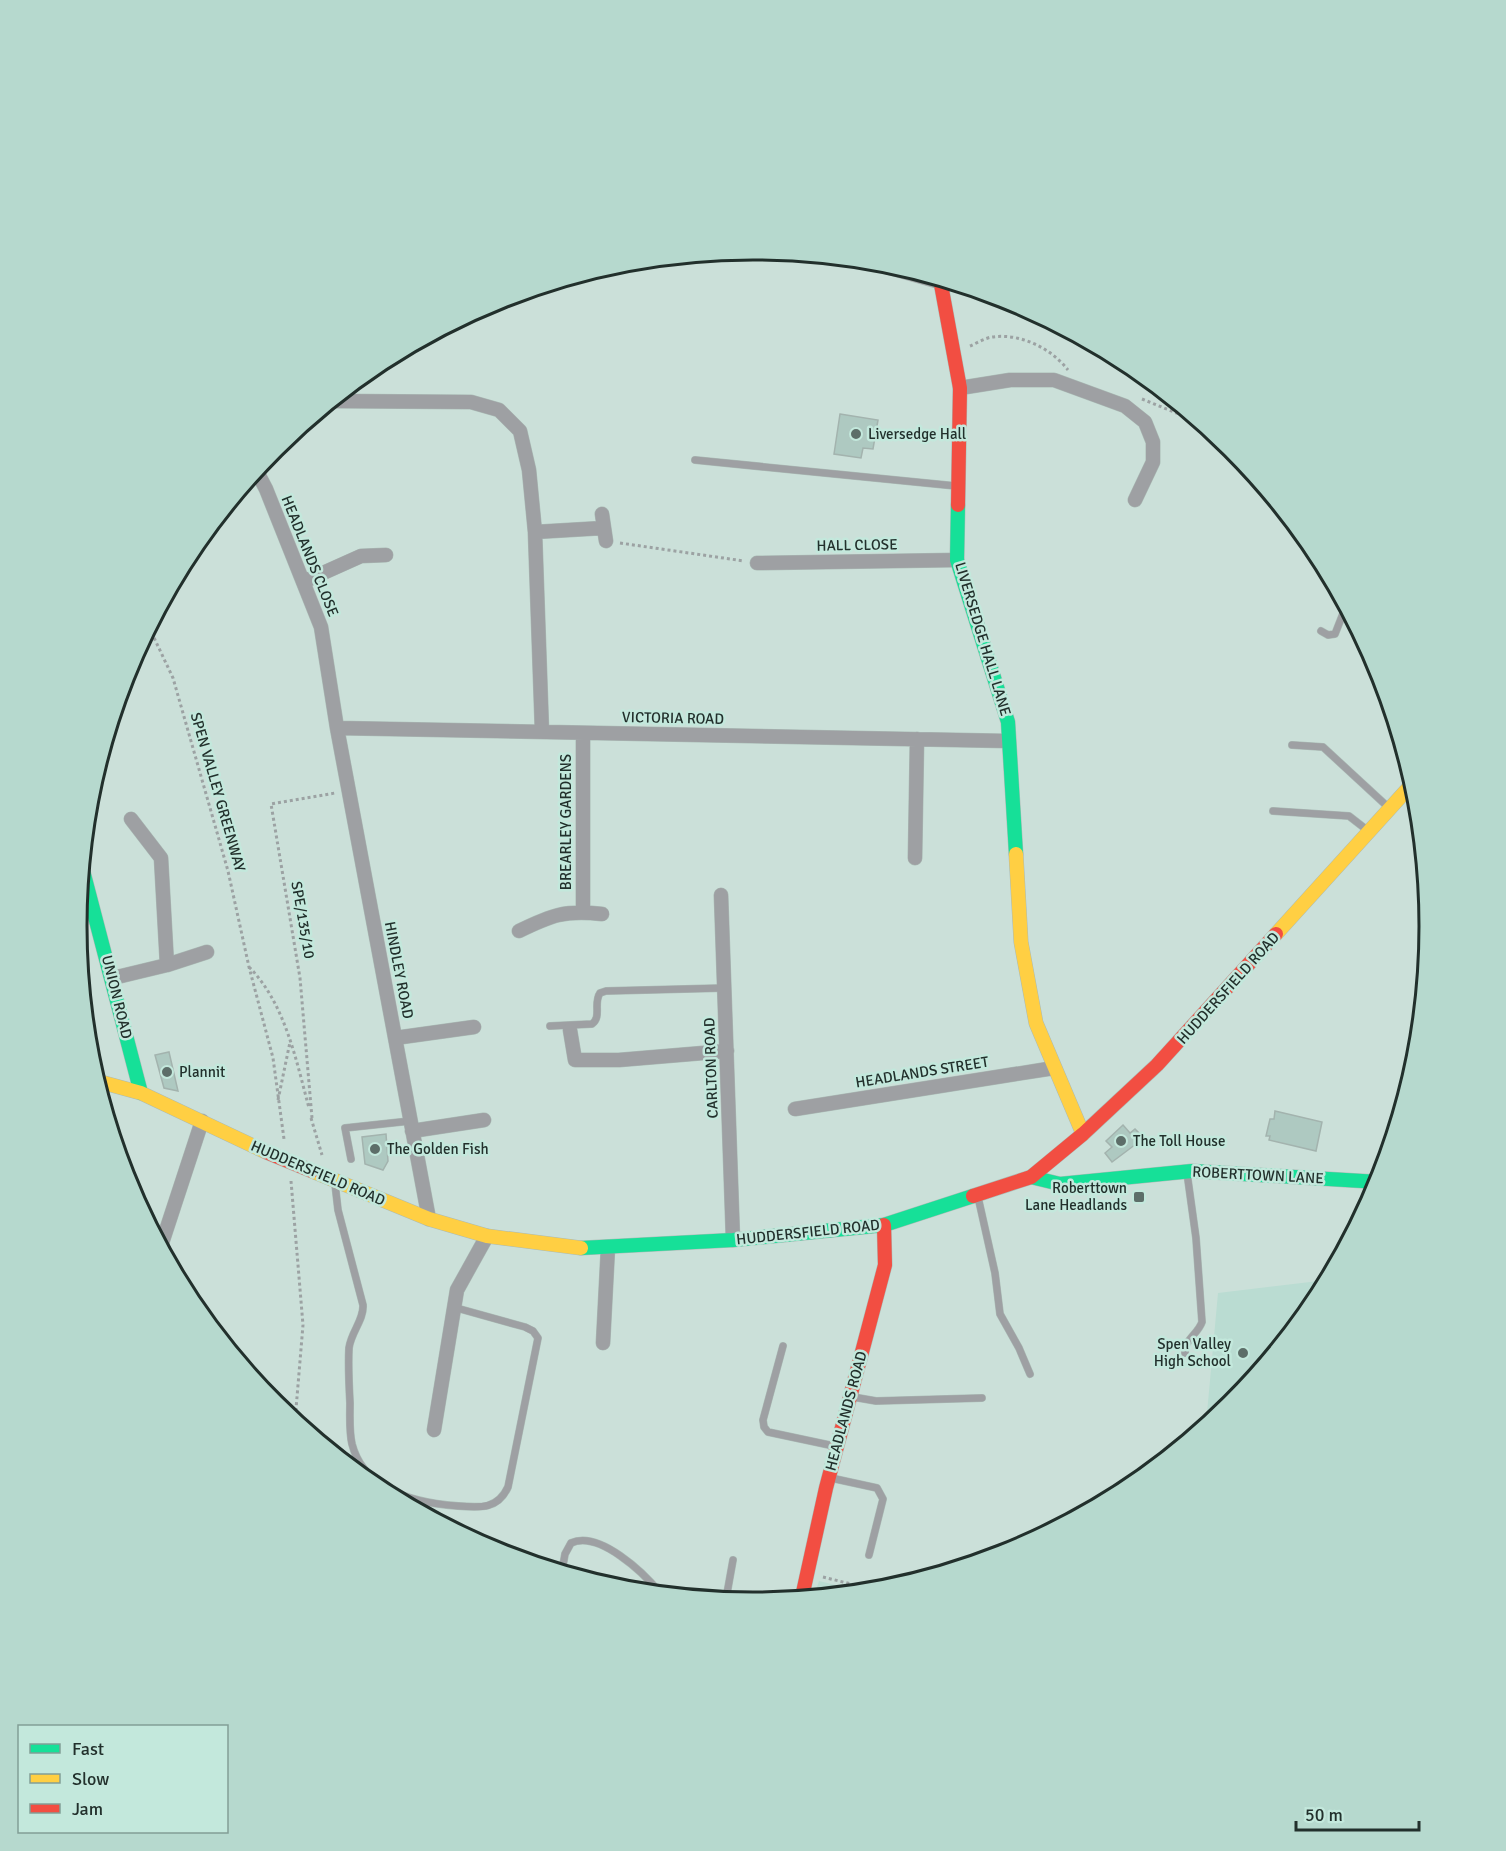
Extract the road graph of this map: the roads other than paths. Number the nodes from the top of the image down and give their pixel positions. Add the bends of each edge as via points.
1 (941, 287) edge
2 (960, 388) junction
3 (343, 401) edge
4 (695, 460) dead end
5 (260, 478) edge
6 (959, 486) junction
7 (1135, 500) dead end
8 (604, 528) road end
9 (535, 532) junction
10 (386, 555) dead end
11 (957, 560) junction
12 (757, 563) road end
13 (303, 582) junction
14 (1342, 616) edge
15 (1321, 631) dead end
16 (337, 728) junction
17 (542, 732) junction
18 (583, 733) junction
19 (917, 739) junction
20 (1008, 741) junction
21 (1293, 745) dead end
22 (1405, 792) edge
23 (1390, 809) junction
24 (1273, 811) dead end
25 (131, 819) dead end
26 (1369, 831) junction
27 (915, 858) dead end
28 (88, 888) edge
29 (721, 895) dead end
30 (583, 912) junction
31 (602, 914) dead end
32 (519, 931) dead end
33 (207, 952) dead end
34 (167, 965) junction
35 (113, 978) junction
36 (724, 988) junction
37 (474, 1026) dead end
38 (550, 1026) dead end
39 (570, 1030) dead end
40 (395, 1038) junction
41 (726, 1051) junction
42 (1054, 1068) junction
43 (107, 1084) edge
44 (141, 1093) junction
45 (795, 1109) dead end
46 (484, 1120) dead end
47 (202, 1121) junction
48 (411, 1126) junction
49 (1083, 1134) junction
50 (351, 1159) dead end
51 (1187, 1171) junction
52 (1031, 1177) junction
53 (332, 1181) junction
54 (1367, 1181) edge
55 (977, 1194) junction
56 (429, 1218) junction
57 (884, 1225) junction
58 (164, 1236) edge
59 (487, 1236) junction
60 (733, 1240) junction
61 (608, 1247) junction
62 (453, 1307) junction
63 (603, 1343) dead end
64 (783, 1346) dead end
65 (1185, 1353) dead end
66 (1030, 1374) dead end
67 (850, 1396) junction
68 (982, 1398) dead end
69 (434, 1430) dead end
70 (837, 1447) junction
71 (361, 1463) edge
72 (829, 1478) junction
73 (415, 1499) edge
74 (869, 1555) dead end
75 (733, 1560) dead end
76 (564, 1564) edge
77 (650, 1583) edge
78 (804, 1589) edge
79 (727, 1591) edge

1 - 2 street, LIVERSEDGE HALL LANE
2 - 6 street, LIVERSEDGE HALL LANE
2 - 7 street via 1010,380 1054,381 1125,406 1145,422 1153,442 1153,462
3 - 9 street via 471,402 498,410 520,431 529,470
4 - 6 lane
5 - 13 street, HEADLANDS CLOSE
6 - 11 street, LIVERSEDGE HALL LANE
8 - 9 street
9 - 17 street
10 - 13 street via 361,556
11 - 12 street, HALL CLOSE
11 - 20 street, LIVERSEDGE HALL LANE via 1008,722
13 - 16 street, HEADLANDS CLOSE via 321,627
14 - 15 lane via 1335,634
16 - 17 street, VICTORIA ROAD
16 - 40 street, HINDLEY ROAD
17 - 18 street, VICTORIA ROAD
18 - 19 street, VICTORIA ROAD
18 - 30 street, BREARLEY GARDENS
19 - 20 street, VICTORIA ROAD
19 - 27 street
20 - 42 street, LIVERSEDGE HALL LANE via 1021,942 1036,1023
21 - 23 lane via 1323,747
22 - 23 street, HUDDERSFIELD ROAD
23 - 26 street, HUDDERSFIELD ROAD
24 - 26 lane via 1349,816
25 - 34 street via 161,858
26 - 49 street, HUDDERSFIELD ROAD via 1157,1065
28 - 35 street, UNION ROAD
29 - 36 street, CARLTON ROAD
30 - 31 street, BREARLEY GARDENS
30 - 32 street, BREARLEY GARDENS via 555,914
33 - 34 street
34 - 35 street
35 - 44 street, UNION ROAD
36 - 38 lane via 606,991 596,998 597,1016 592,1024
36 - 41 street, CARLTON ROAD
37 - 40 street
39 - 41 street via 575,1060
40 - 48 street, HINDLEY ROAD
41 - 60 street, CARLTON ROAD
42 - 45 street, HEADLANDS STREET
42 - 49 street, LIVERSEDGE HALL LANE
43 - 44 street, HUDDERSFIELD ROAD
44 - 47 street, HUDDERSFIELD ROAD
46 - 48 street
47 - 53 street, HUDDERSFIELD ROAD, bridge
47 - 58 street
48 - 50 lane via 345,1128
48 - 56 street, HINDLEY ROAD
49 - 52 street, HUDDERSFIELD ROAD
51 - 52 street, ROBERTTOWN LANE via 1060,1184
51 - 54 street, ROBERTTOWN LANE
51 - 65 lane via 1202,1322 1187,1342
52 - 55 street, HUDDERSFIELD ROAD
53 - 56 street, HUDDERSFIELD ROAD
53 - 71 lane via 363,1309 351,1339 349,1367 351,1437
55 - 57 street, HUDDERSFIELD ROAD
55 - 66 lane via 1000,1314
56 - 59 street, HUDDERSFIELD ROAD
57 - 60 street, HUDDERSFIELD ROAD
57 - 67 street, HEADLANDS ROAD via 885,1265
59 - 61 street, HUDDERSFIELD ROAD via 572,1249
59 - 62 street via 457,1290
60 - 61 street, HUDDERSFIELD ROAD
61 - 63 street
62 - 69 street
62 - 73 lane via 525,1327 538,1338 508,1487 499,1502 492,1506 456,1506
64 - 70 lane via 764,1427 768,1432
67 - 68 lane via 876,1401
67 - 70 street, HEADLANDS ROAD
70 - 72 street, HEADLANDS ROAD
72 - 74 lane via 877,1488 882,1493
72 - 78 street, HEADLANDS ROAD
75 - 79 lane
76 - 77 lane via 571,1543 582,1540 610,1549

